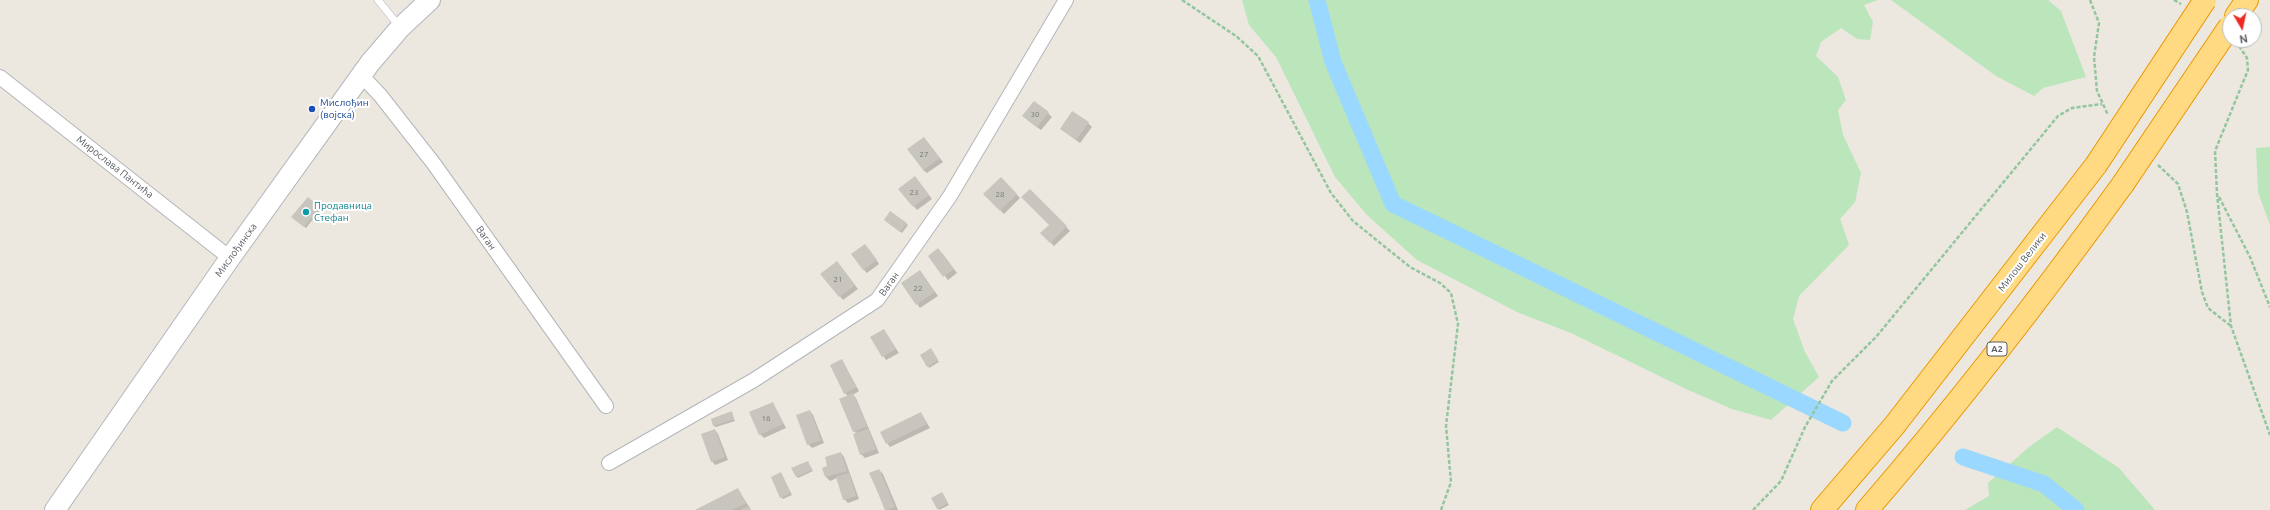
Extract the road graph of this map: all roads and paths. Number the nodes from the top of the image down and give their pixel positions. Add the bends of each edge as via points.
1 (378, 0) edge
2 (430, 0) edge
3 (1066, 0) edge
4 (1182, 0) edge
5 (2206, 0) edge
6 (400, 28) junction
7 (2223, 48) edge
8 (2242, 48) edge
9 (361, 75) junction
10 (0, 77) edge
11 (2102, 104) dead end
12 (2217, 194) junction
13 (230, 258) junction
14 (2270, 307) edge
15 (606, 406) dead end
16 (2270, 435) edge
17 (609, 463) dead end
18 (55, 510) edge
19 (1441, 510) edge
20 (1752, 510) edge
21 (1822, 510) edge
22 (1867, 510) edge

1 - 6 lane
2 - 6 main road, Мислођинска
3 - 17 street, Ваган via 950,196 877,300 754,380
4 - 19 path via 1236,36 1258,56 1331,193 1353,221 1410,267 1440,283 1451,293 1458,324 1446,426 1452,482
5 - 21 highway, Милош Велики, bridge via 2096,165 1898,420
6 - 9 main road, Мислођинска
7 - 22 highway, A2, bridge via 2082,241 1922,445
8 - 12 path via 2247,58 2248,70 2215,151
9 - 13 main road, Мислођинска
9 - 15 street, Ваган via 380,95 434,164
10 - 13 street, Мирослава Пантића
11 - 20 path via 2072,108 2058,116 1876,337 1832,381 1805,427 1781,481
12 - 14 path via 2250,257
12 - 16 path via 2231,326
13 - 18 main road, Мислођинска

